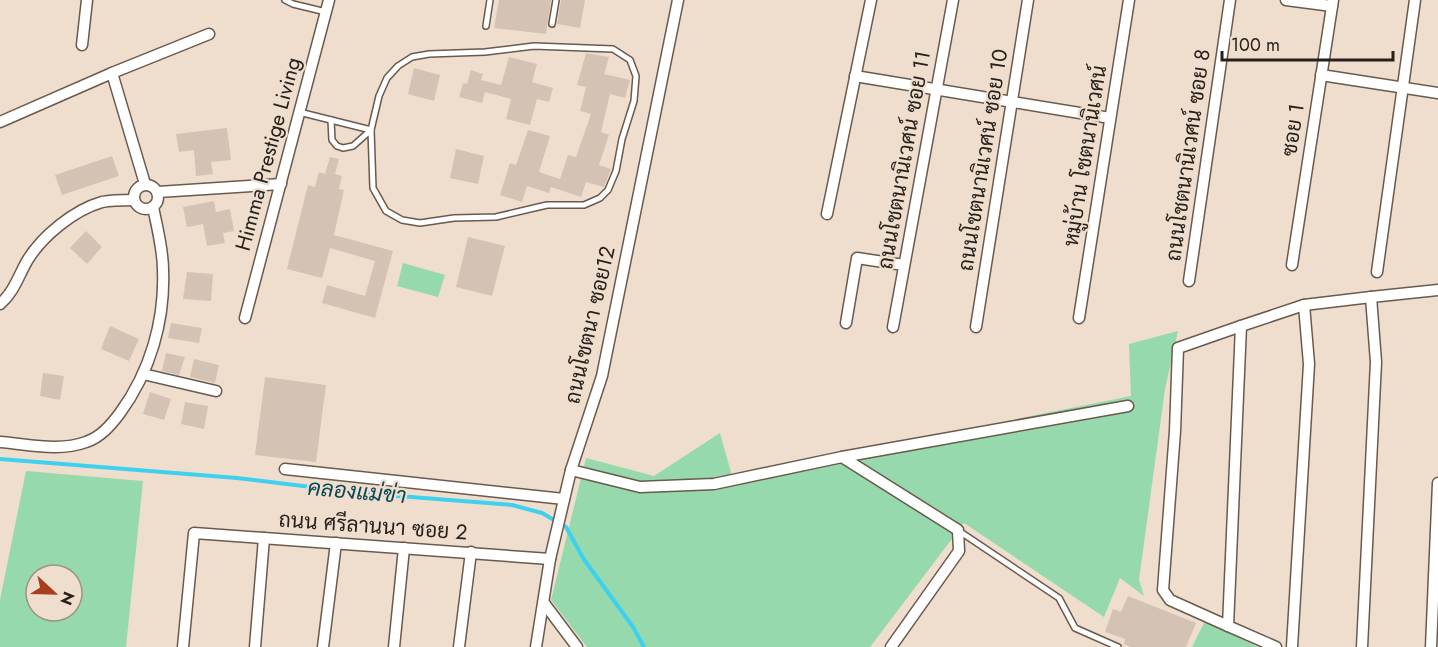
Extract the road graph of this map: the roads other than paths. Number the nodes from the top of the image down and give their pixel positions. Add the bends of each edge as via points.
1 (87, 0) edge
2 (285, 0) edge
3 (329, 0) edge
4 (490, 0) edge
5 (556, 0) edge
6 (678, 0) edge
7 (871, 0) edge
8 (953, 0) edge
9 (1028, 0) edge
10 (1129, 0) edge
11 (1230, 0) edge
12 (1286, 0) edge
13 (1415, 0) edge
14 (1332, 3) edge
15 (326, 12) junction
16 (552, 24) dead end
17 (486, 26) dead end
18 (209, 34) dead end
19 (82, 45) dead end
20 (112, 73) junction
21 (1321, 75) junction
22 (855, 76) junction
23 (1403, 88) junction
24 (937, 90) junction
25 (1438, 93) edge
26 (1012, 102) junction
27 (300, 112) junction
28 (1110, 118) junction
29 (331, 120) junction
30 (0, 122) edge
31 (371, 130) junction
32 (145, 184) junction
33 (281, 184) junction
34 (158, 192) junction
35 (134, 200) junction
36 (153, 207) junction
37 (827, 214) dead end
38 (904, 265) junction
39 (1292, 265) dead end
40 (1377, 272) dead end
41 (1189, 281) dead end
42 (1438, 290) edge
43 (1371, 297) junction
44 (0, 304) edge
45 (1304, 305) junction
46 (245, 318) dead end
47 (1079, 318) dead end
48 (846, 323) dead end
49 (1241, 326) junction
50 (893, 327) dead end
51 (976, 327) dead end
52 (143, 374) junction
53 (216, 391) dead end
54 (1128, 406) dead end
55 (0, 442) edge
56 (842, 457) junction
57 (285, 469) dead end
58 (571, 470) junction
59 (1438, 483) edge
60 (564, 499) junction
61 (958, 530) junction
62 (264, 538) junction
63 (336, 543) junction
64 (404, 548) junction
65 (471, 552) junction
66 (550, 559) junction
67 (544, 603) junction
68 (1228, 626) junction
69 (183, 647) edge
70 (255, 647) edge
71 (323, 647) edge
72 (394, 647) edge
73 (459, 647) edge
74 (536, 647) edge
75 (577, 647) edge
76 (891, 647) edge
77 (1118, 647) edge
78 (1276, 647) edge
79 (1292, 647) edge
80 (1362, 647) edge
81 (1431, 647) edge

1 - 19 street
2 - 15 lane
3 - 15 street, Himma Prestige Living
4 - 17 lane
5 - 16 lane
6 - 58 street, ถนนโชตนา ซอย12 via 602,376
7 - 22 street
8 - 24 street, ถนนโชตนานิเวศน์ ซอย 11
9 - 26 street, ถนนโชตนานิเวศน์ ซอย 10
10 - 28 street, หมู่บ้าน โชตนานิเวศน์
11 - 41 street, ถนนโชตนานิเวศน์ ซอย 8
12 - 14 street
13 - 23 street
14 - 21 street, ซอย 1
15 - 27 street, Himma Prestige Living
18 - 20 street
20 - 30 street
20 - 32 street
21 - 23 street
21 - 39 street, ซอย 1
22 - 24 street
22 - 37 street
23 - 25 street
23 - 40 street
24 - 26 street
24 - 38 street, ถนนโชตนานิเวศน์ ซอย 11
26 - 28 street
26 - 51 street, ถนนโชตนานิเวศน์ ซอย 10
27 - 29 lane
27 - 33 street, Himma Prestige Living
28 - 47 street, หมู่บ้าน โชตนานิเวศน์
29 - 31 lane
29 - 31 lane via 332,140 343,148 353,146
31 - 31 lane via 373,188 386,211 402,220 420,223 496,217 547,205 584,205 608,190 634,101 636,76 630,60 614,49 534,46 412,57 387,78
32 - 34 street
32 - 35 street via 138,188
33 - 34 street
33 - 46 street, Himma Prestige Living
34 - 36 street
35 - 36 street via 141,208
35 - 44 street via 103,202 79,212 57,229 35,251
36 - 52 street via 164,270 160,319
38 - 48 street via 857,258
38 - 50 street, ถนนโชตนานิเวศน์ ซอย 11
42 - 43 street
43 - 45 street
43 - 80 street via 1376,362
45 - 49 street
45 - 79 street via 1309,364
49 - 68 street
49 - 68 street via 1178,348 1163,590 1170,600
52 - 53 street
52 - 55 street via 134,394 109,428 88,442 63,448
54 - 56 street
56 - 58 street via 714,484 640,487
56 - 61 street
57 - 60 street
58 - 60 street, ถนนโชตนา ซอย12
59 - 81 street
60 - 66 street, ถนนโชตนา ซอย12
61 - 76 street via 959,551
61 - 77 lane via 1059,598 1075,628
62 - 63 street, ถนน ศรีลานนา ซอย 2
62 - 69 street, ถนน ศรีลานนา ซอย 2 via 194,533
62 - 70 street
63 - 64 street, ถนน ศรีลานนา ซอย 2
63 - 71 street
64 - 65 street, ถนน ศรีลานนา ซอย 2
64 - 72 street
65 - 66 street, ถนน ศรีลานนา ซอย 2
65 - 73 street
66 - 67 street, ถนนโชตนา ซอย12
67 - 74 street, ถนนโชตนา ซอย12
67 - 75 street
68 - 78 street

